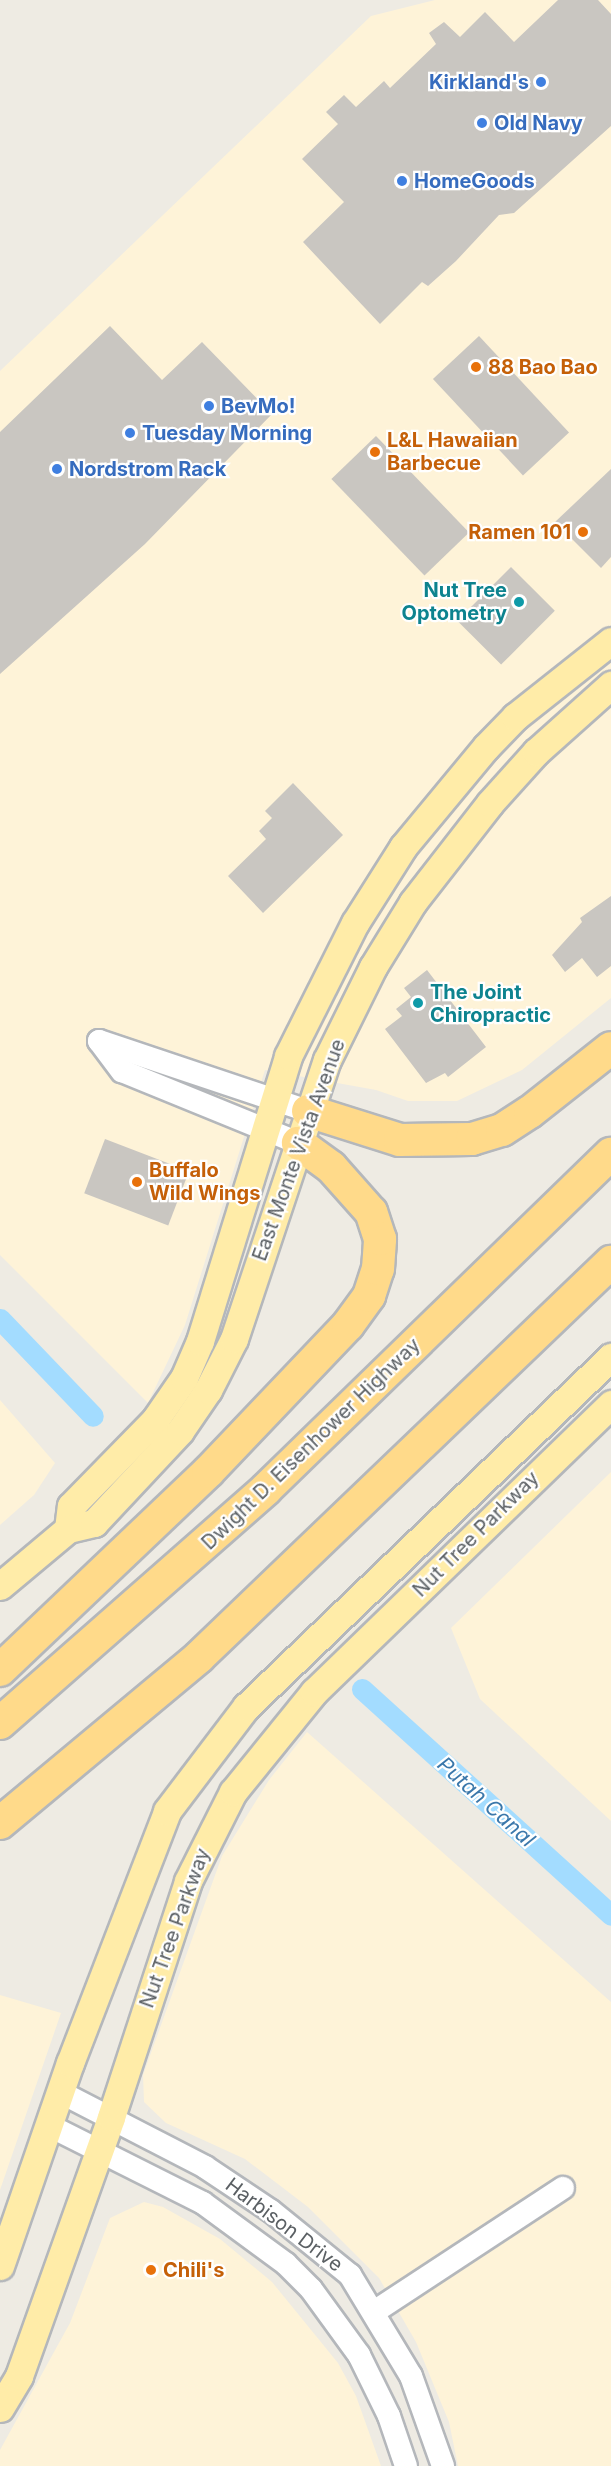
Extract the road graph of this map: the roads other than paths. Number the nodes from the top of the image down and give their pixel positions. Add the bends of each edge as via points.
1 (611, 641) edge
2 (611, 663) edge
3 (611, 685) edge
4 (524, 765) junction
5 (611, 1048) edge
6 (272, 1097) junction
7 (308, 1111) junction
8 (262, 1130) junction
9 (298, 1143) junction
10 (611, 1154) edge
11 (611, 1262) edge
12 (611, 1357) edge
13 (611, 1404) edge
14 (68, 1529) junction
15 (0, 1586) edge
16 (0, 1670) edge
17 (0, 1723) edge
18 (0, 1823) edge
19 (60, 2092) junction
20 (111, 2117) junction
21 (50, 2126) junction
22 (99, 2152) junction
23 (563, 2188) dead end
24 (0, 2266) edge
25 (374, 2312) junction
26 (0, 2408) edge
27 (405, 2466) edge
28 (443, 2466) edge

1 - 6 main road, East Monte Vista Avenue via 515,717 403,847 310,1006
2 - 4 main road via 534,730
3 - 4 main road, East Monte Vista Avenue
4 - 7 main road, East Monte Vista Avenue via 462,837 400,922 327,1060
5 - 7 highway via 530,1112 502,1130 472,1139 400,1140
6 - 7 street
6 - 8 main road, East Monte Vista Avenue
6 - 8 street via 99,1041 122,1071
7 - 9 main road, East Monte Vista Avenue
8 - 9 street
8 - 14 main road, East Monte Vista Avenue via 200,1341 184,1378 155,1420 71,1506
9 - 14 main road, East Monte Vista Avenue via 234,1339 208,1390 180,1431 94,1523
9 - 16 highway via 331,1167 371,1212 380,1239 378,1269 369,1296 348,1325 208,1472
10 - 17 highway, Dwight D. Eisenhower Highway via 266,1489
11 - 18 highway via 199,1657
12 - 19 main road, Nut Tree Parkway via 246,1707 195,1770 167,1811 136,1882
13 - 20 main road, Nut Tree Parkway via 314,1692 263,1750 208,1838 188,1881
14 - 15 main road, East Monte Vista Avenue
19 - 20 street, Harbison Drive
19 - 21 main road, Nut Tree Parkway
20 - 22 main road, Nut Tree Parkway
20 - 25 street, Harbison Drive via 206,2167 271,2211 350,2275
21 - 22 street, Harbison Drive
21 - 24 main road, Nut Tree Parkway
22 - 26 main road, Nut Tree Parkway via 18,2376
22 - 27 street, Harbison Drive via 231,2221 311,2289 368,2371
23 - 25 street
25 - 28 street, Harbison Drive via 418,2392

